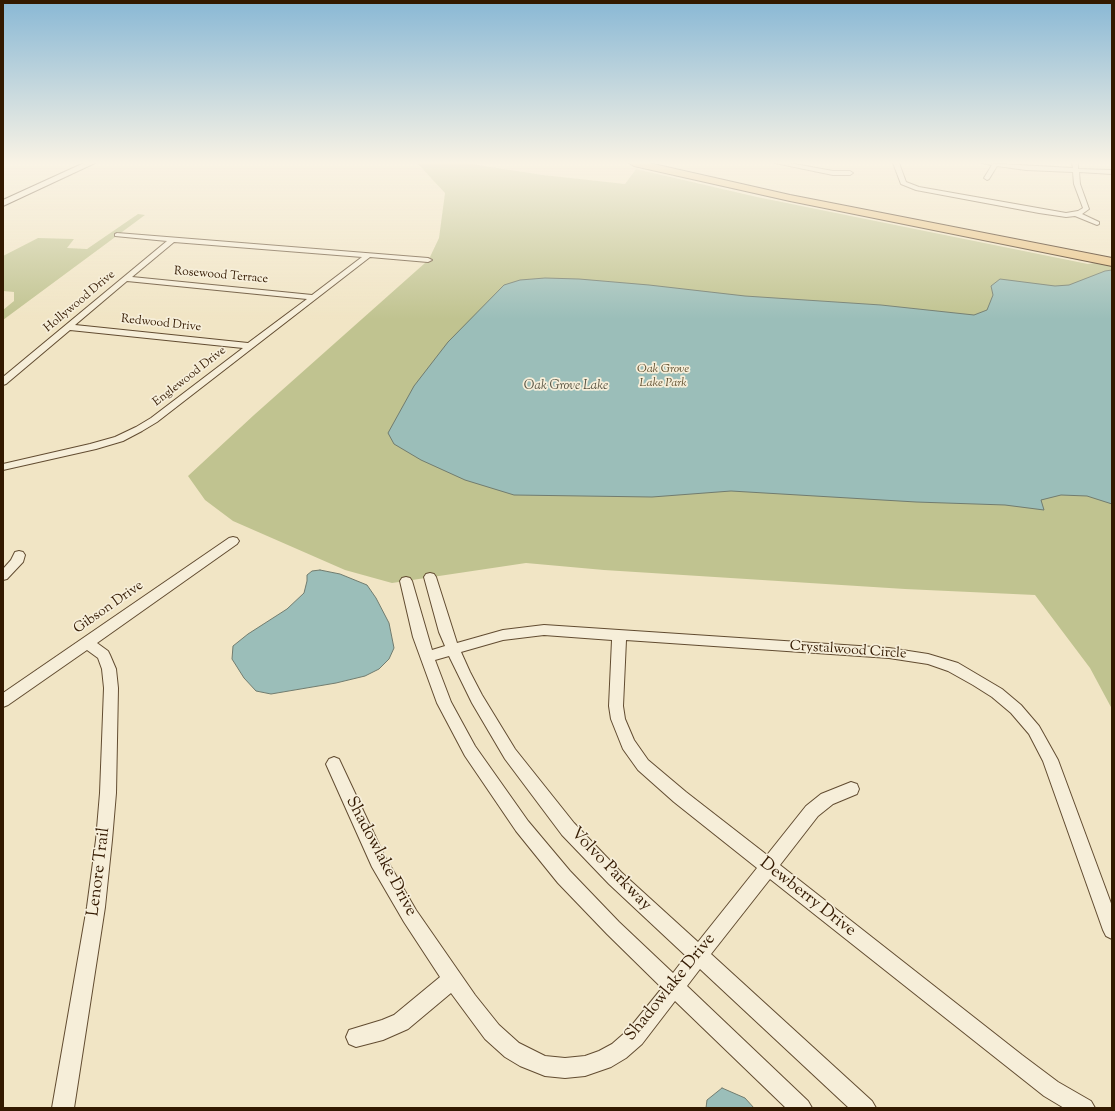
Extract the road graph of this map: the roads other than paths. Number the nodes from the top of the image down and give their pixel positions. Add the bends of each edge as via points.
1 (875, 215) edge
2 (915, 215) edge
3 (1078, 215) edge
4 (1097, 223) dead end
5 (118, 236) dead end
6 (172, 240) junction
7 (1112, 250) edge
8 (368, 256) junction
9 (428, 260) dead end
10 (1112, 262) edge
11 (126, 279) junction
12 (314, 297) junction
13 (68, 327) junction
14 (251, 346) junction
15 (3, 382) edge
16 (3, 468) edge
17 (233, 541) dead end
18 (19, 555) dead end
19 (3, 576) edge
20 (430, 577) dead end
21 (406, 581) dead end
22 (619, 636) junction
23 (87, 642) junction
24 (453, 650) junction
25 (427, 657) junction
26 (3, 701) edge
27 (334, 764) dead end
28 (851, 789) dead end
29 (769, 867) junction
30 (1112, 930) edge
31 (698, 956) junction
32 (452, 980) junction
33 (674, 987) junction
34 (356, 1037) dead end
35 (63, 1108) edge
36 (801, 1108) edge
37 (865, 1108) edge
38 (1084, 1108) edge

1 - 10 highway
2 - 7 highway
3 - 4 street
5 - 6 street
6 - 8 street
6 - 11 street, Hollywood Drive
8 - 9 street
8 - 12 street, Englewood Drive
11 - 12 street, Rosewood Terrace
11 - 13 street, Hollywood Drive
12 - 14 street, Englewood Drive
13 - 14 street, Redwood Drive
13 - 15 street, Hollywood Drive
14 - 16 street, Englewood Drive via 139,429 92,447
17 - 23 street, Gibson Drive
18 - 19 street via 17,562
20 - 24 street, Volvo Parkway via 438,611
21 - 25 street
22 - 24 street, Crystalwood Circle via 527,631 503,635
22 - 29 street, Dewberry Drive via 616,706 620,728 637,758 651,773
22 - 30 street, Crystalwood Circle via 906,655 947,665 978,680 1016,709 1034,730 1045,749
23 - 26 street, Gibson Drive
23 - 35 street, Lenore Trail via 103,655 109,668 111,688 108,793 96,908
24 - 25 street, Crystalwood Circle
24 - 31 street, Volvo Parkway via 463,673 510,754 568,829 614,878
25 - 33 street via 444,703 470,750 522,826 584,898
27 - 32 street, Shadowlake Drive via 378,861
28 - 29 street, Shadowlake Drive via 827,799 812,811
29 - 31 street, Shadowlake Drive
29 - 38 street, Dewberry Drive via 1015,1062 1050,1088
31 - 33 street, Shadowlake Drive
31 - 37 street, Volvo Parkway
32 - 33 street, Shadowlake Drive via 503,1044 527,1059 545,1066 565,1068 585,1066 604,1060 619,1051 635,1037
32 - 34 street via 401,1022
33 - 36 street

